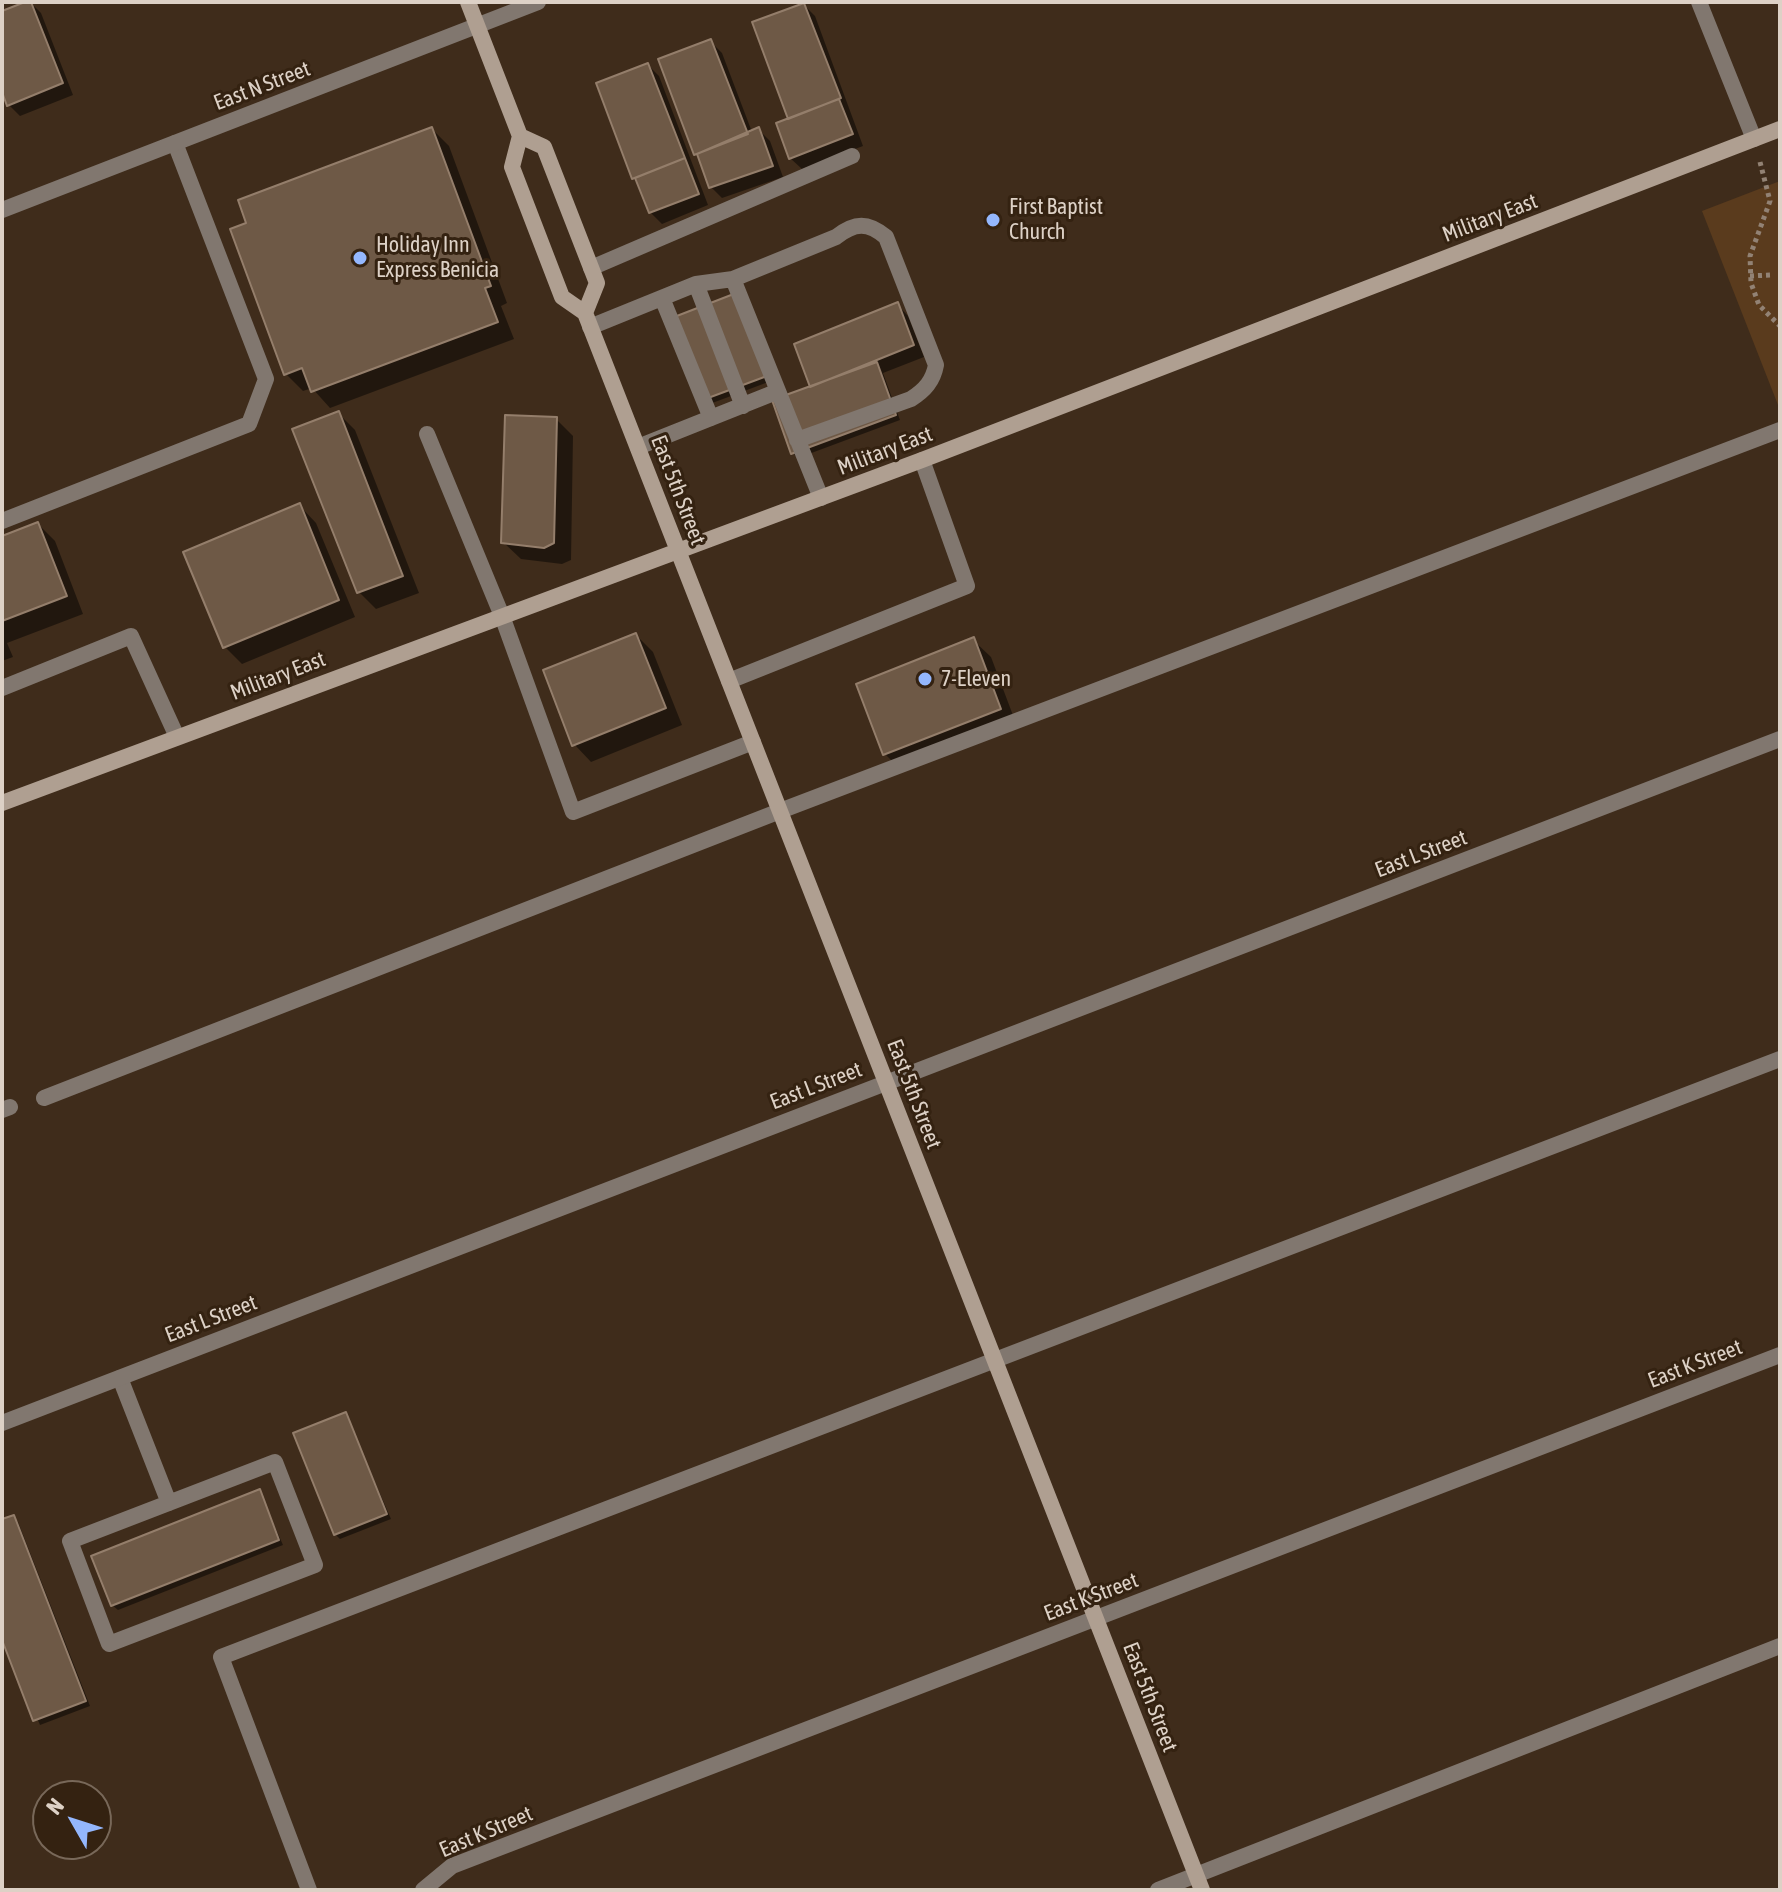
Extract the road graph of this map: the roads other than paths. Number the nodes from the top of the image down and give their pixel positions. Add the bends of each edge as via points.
1 (468, 2) edge
2 (538, 2) edge
3 (1699, 2) edge
4 (477, 26) junction
5 (1780, 129) edge
6 (520, 136) junction
7 (1754, 139) junction
8 (175, 143) junction
9 (852, 156) dead end
10 (2, 210) edge
11 (591, 268) junction
12 (733, 279) junction
13 (696, 284) junction
14 (662, 298) junction
15 (588, 320) junction
16 (776, 392) junction
17 (743, 406) junction
18 (711, 418) junction
19 (1780, 430) edge
20 (427, 434) dead end
21 (797, 440) junction
22 (638, 447) junction
23 (922, 460) junction
24 (821, 498) junction
25 (2, 521) edge
26 (677, 550) junction
27 (502, 616) junction
28 (729, 681) junction
29 (2, 688) edge
30 (177, 737) junction
31 (1780, 739) edge
32 (753, 742) junction
33 (2, 803) edge
34 (780, 811) junction
35 (1780, 1059) edge
36 (886, 1083) junction
37 (44, 1098) dead end
38 (1780, 1355) edge
39 (995, 1362) junction
40 (120, 1378) junction
41 (2, 1423) edge
42 (169, 1503) junction
43 (1095, 1618) junction
44 (1780, 1646) edge
45 (1199, 1883) edge
46 (309, 1890) edge
47 (423, 1890) edge
48 (1158, 1890) edge

1 - 4 street, East 5th Street
2 - 4 street, East N Street
3 - 7 street
4 - 6 street, East 5th Street
4 - 8 street, East N Street
5 - 7 street, Military East
6 - 11 street, East 5th Street via 544,147
6 - 15 street, East 5th Street via 512,167 562,297
7 - 23 street, Military East
8 - 10 street, East N Street
8 - 25 street via 266,379 249,424
9 - 11 street
11 - 15 street, East 5th Street via 597,283
12 - 13 street
12 - 16 street
12 - 21 street via 836,237 848,227 875,227 886,237 936,365 934,374 924,391 911,399
13 - 14 street
13 - 17 street
14 - 15 street
14 - 18 street
15 - 22 street, East 5th Street
16 - 17 street
16 - 21 street
17 - 18 street
18 - 22 street
19 - 34 street
20 - 27 street
21 - 24 street
22 - 26 street, East 5th Street
23 - 24 street, Military East
23 - 28 street via 967,586
24 - 26 street, Military East
26 - 27 street, Military East
26 - 28 street, East 5th Street
27 - 30 street, Military East
27 - 32 street via 573,812
28 - 32 street, East 5th Street
29 - 30 street via 131,636
30 - 33 street, Military East
31 - 36 street, East L Street
32 - 34 street, East 5th Street
34 - 36 street, East 5th Street
34 - 37 street
35 - 39 street
36 - 39 street, East 5th Street
36 - 40 street, East L Street
38 - 43 street, East K Street
39 - 43 street, East 5th Street
39 - 46 street via 221,1657
40 - 41 street, East L Street
40 - 42 street
42 - 42 street via 275,1462 315,1565 109,1644 70,1541
43 - 45 street, East 5th Street
43 - 47 street, East K Street via 452,1866
44 - 45 street
45 - 48 street

